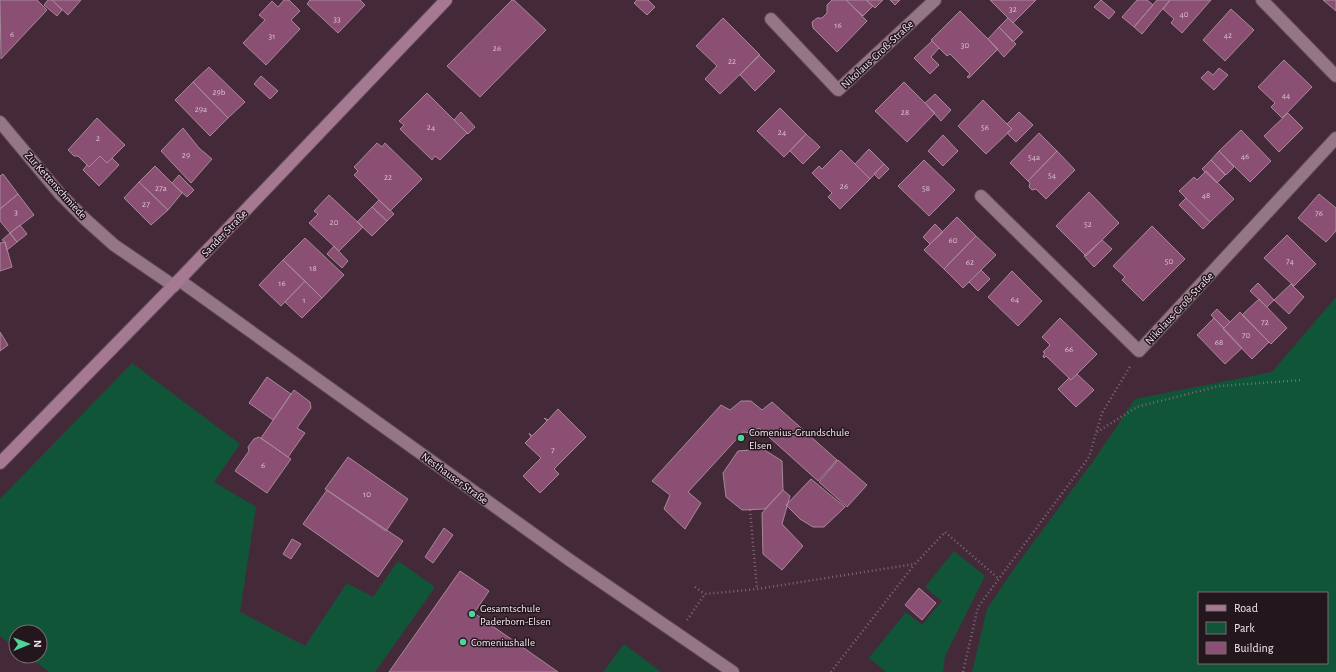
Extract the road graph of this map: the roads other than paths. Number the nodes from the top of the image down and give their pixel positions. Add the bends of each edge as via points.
1 (446, 0) edge
2 (935, 0) edge
3 (1262, 0) edge
4 (771, 19) dead end
5 (1336, 76) edge
6 (0, 122) edge
7 (1336, 138) edge
8 (981, 196) dead end
9 (176, 283) junction
10 (0, 463) edge
11 (733, 672) edge

1 - 9 street, Sander Straße
2 - 4 street, Nikolaus-Groß-Straße via 838,90
3 - 5 street
6 - 9 street, Zur Kettenschmiede via 60,194 85,219 114,245
7 - 8 street, Nikolaus-Groß-Straße via 1139,351
9 - 10 street, Sander Straße
9 - 11 street, Nesthauser Straße

